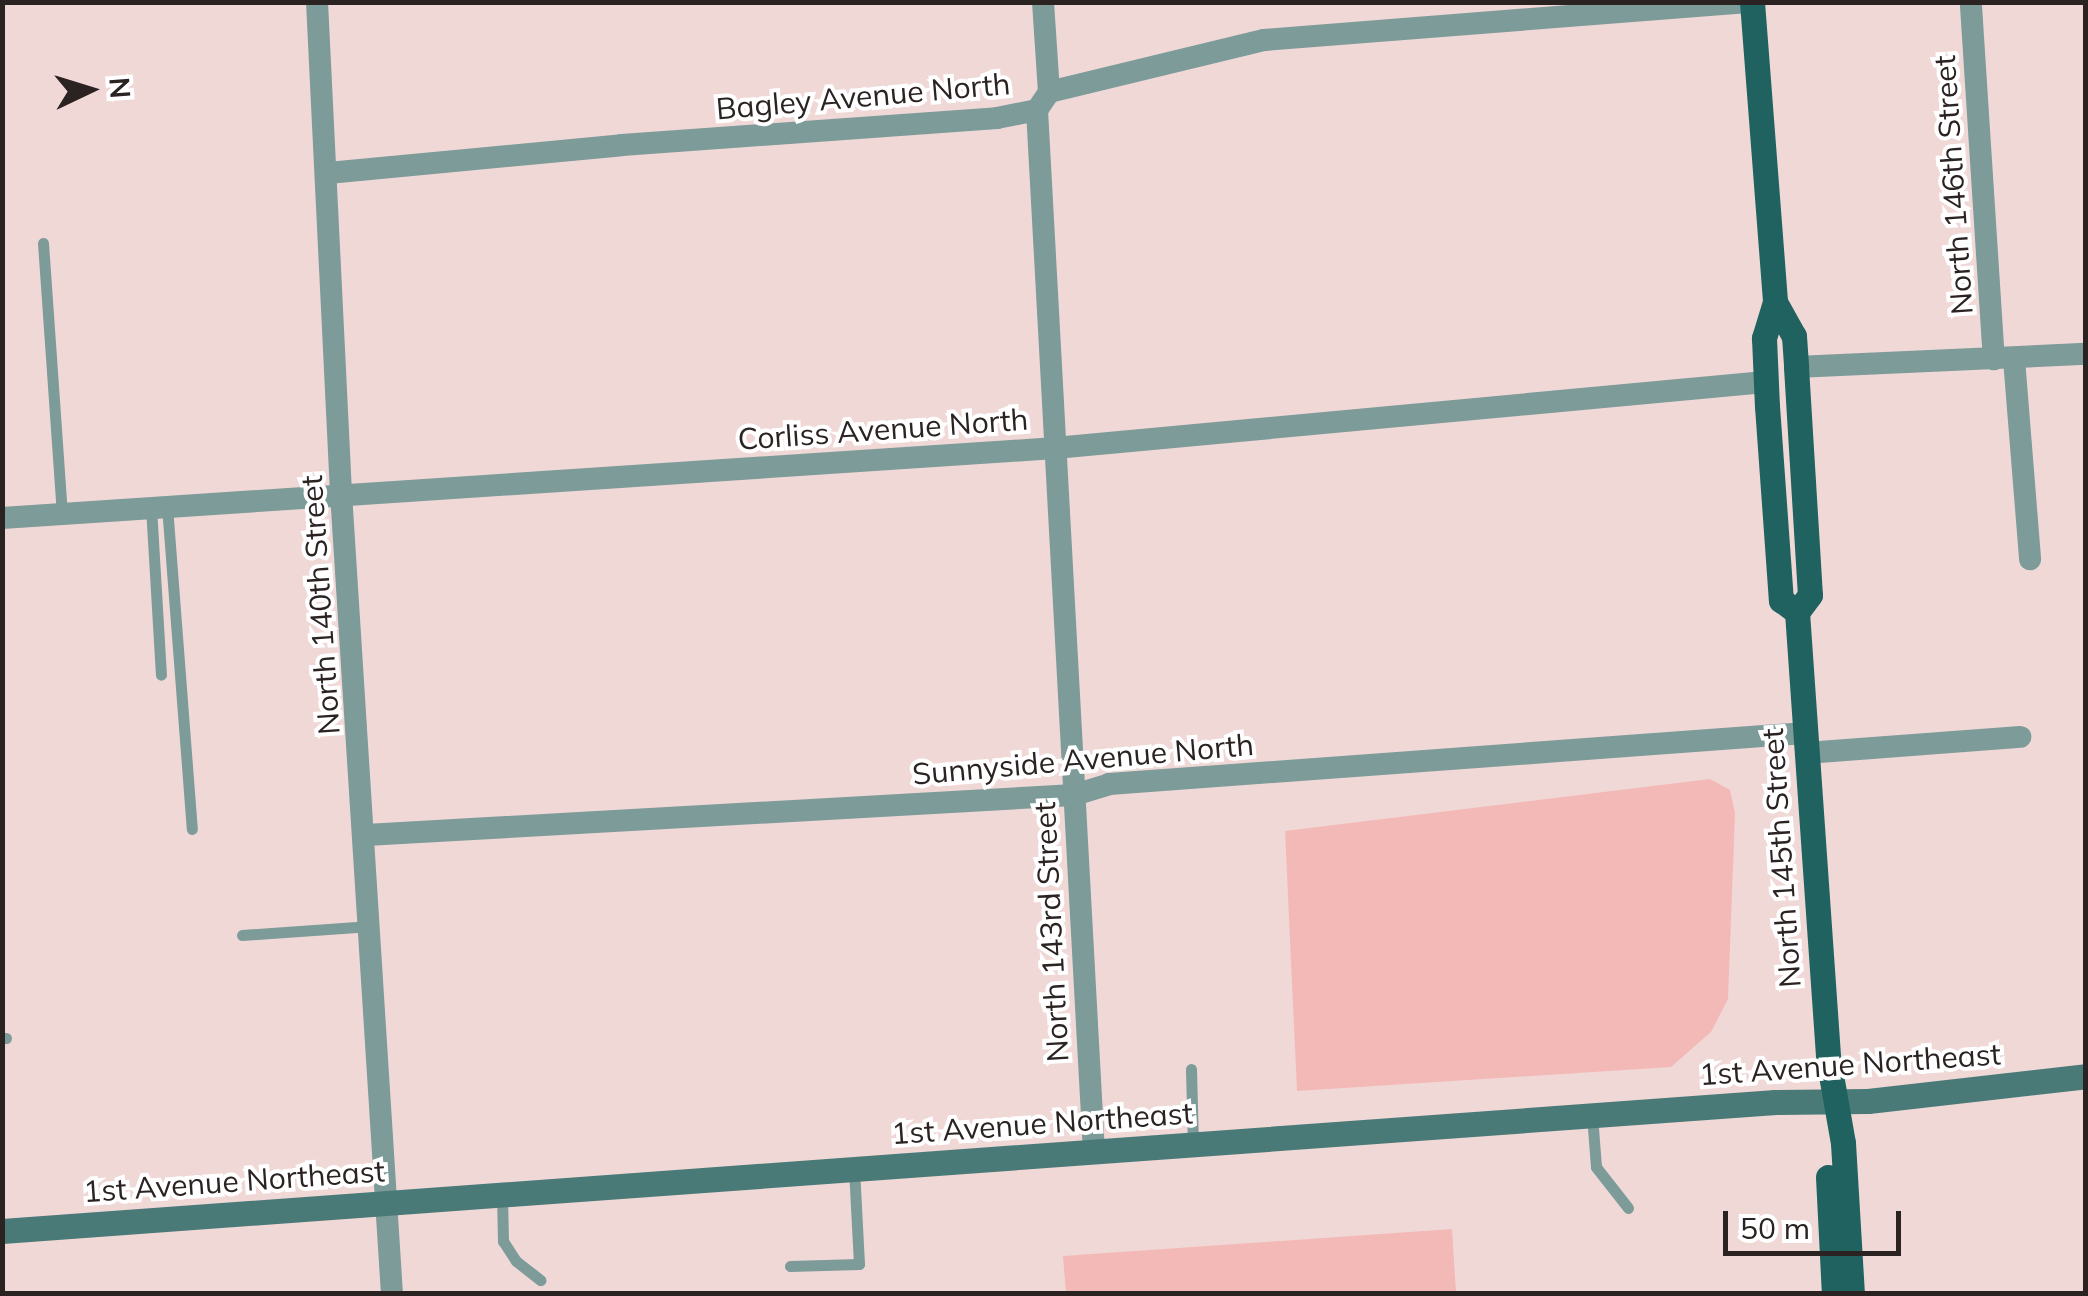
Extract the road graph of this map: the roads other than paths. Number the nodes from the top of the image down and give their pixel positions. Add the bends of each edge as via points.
1 (316, 2) edge
2 (1043, 2) edge
3 (1749, 2) edge
4 (1971, 6) dead end
5 (1043, 101) junction
6 (328, 173) junction
7 (43, 243) dead end
8 (1774, 302) junction
9 (2086, 354) edge
10 (2004, 359) junction
11 (1796, 368) junction
12 (1765, 382) junction
13 (1055, 448) junction
14 (341, 493) junction
15 (159, 507) junction
16 (62, 514) junction
17 (2, 518) edge
18 (2030, 559) dead end
19 (1797, 612) junction
20 (161, 675) dead end
21 (2020, 737) dead end
22 (1805, 743) junction
23 (1074, 795) junction
24 (192, 829) dead end
25 (366, 835) junction
26 (371, 926) junction
27 (242, 935) dead end
28 (1191, 1069) dead end
29 (2086, 1076) edge
30 (1836, 1099) junction
31 (1592, 1116) junction
32 (1193, 1144) junction
33 (1094, 1151) junction
34 (854, 1168) junction
35 (502, 1194) junction
36 (386, 1202) junction
37 (1628, 1208) dead end
38 (2, 1231) edge
39 (790, 1266) dead end
40 (540, 1280) dead end
41 (392, 1294) edge
42 (1834, 1294) edge
43 (1852, 1294) edge

1 - 6 street, North 140th Street
2 - 5 street, North 143rd Street
3 - 5 street, Bagley Avenue North via 1264,40
3 - 8 main road, North 145th Street
4 - 10 street, North 146th Street
5 - 6 street, Bagley Avenue North via 998,118
5 - 13 street, North 143rd Street
6 - 14 street, North 140th Street
7 - 16 lane
8 - 11 main road, North 145th Street via 1794,336
8 - 12 main road, North 145th Street via 1764,338
9 - 10 street
10 - 11 street
10 - 18 street, North 146th Street
11 - 19 main road, North 145th Street via 1810,595
12 - 13 street, Corliss Avenue North
12 - 19 main road, North 145th Street via 1781,600
13 - 14 street, Corliss Avenue North
13 - 23 street, North 143rd Street
14 - 15 street, Corliss Avenue North
14 - 25 street, North 140th Street
15 - 16 street, Corliss Avenue North
15 - 20 lane
15 - 24 lane
16 - 17 street, Corliss Avenue North
19 - 22 main road, North 145th Street
21 - 22 street, Sunnyside Avenue North
22 - 23 street, Sunnyside Avenue North via 1108,784
22 - 30 main road, North 145th Street
23 - 25 street, Sunnyside Avenue North
23 - 33 street, North 143rd Street
25 - 26 street, North 140th Street
26 - 27 lane
26 - 36 street, North 140th Street
28 - 32 lane
29 - 30 street, 1st Avenue Northeast
30 - 31 street, 1st Avenue Northeast
30 - 42 main road via 1826,1143
30 - 43 main road, North 145th Street
31 - 32 street, 1st Avenue Northeast
31 - 37 lane via 1596,1167
32 - 33 street, 1st Avenue Northeast
33 - 34 street, 1st Avenue Northeast
34 - 35 street, 1st Avenue Northeast
34 - 39 lane via 859,1264
35 - 36 street, 1st Avenue Northeast
35 - 40 lane via 504,1241
36 - 38 street, 1st Avenue Northeast
36 - 41 street, North 140th Street

